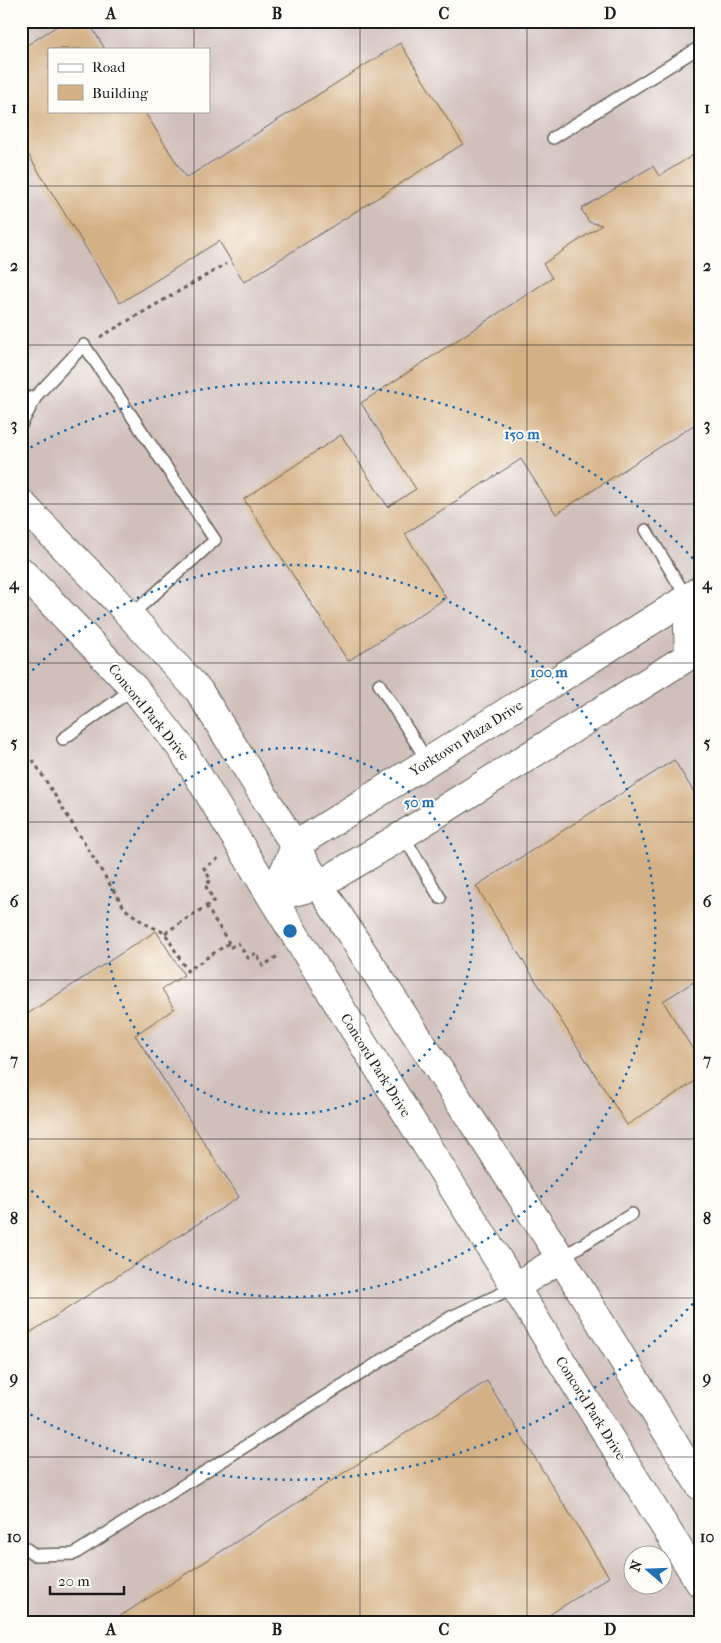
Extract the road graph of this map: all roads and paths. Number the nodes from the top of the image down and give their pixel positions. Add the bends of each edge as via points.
1 (700, 47) edge
2 (553, 138) dead end
3 (226, 264) dead end
4 (84, 345) junction
5 (37, 395) junction
6 (21, 402) edge
7 (21, 425) edge
8 (21, 503) edge
9 (646, 530) dead end
10 (21, 571) edge
11 (693, 594) edge
12 (130, 616) junction
13 (694, 652) edge
14 (378, 684) dead end
15 (134, 688) junction
16 (63, 739) dead end
17 (33, 760) dead end
18 (428, 762) junction
19 (403, 835) junction
20 (296, 845) junction
21 (226, 865) dead end
22 (319, 885) junction
23 (272, 898) junction
24 (440, 898) dead end
25 (206, 906) junction
26 (165, 933) junction
27 (229, 943) junction
28 (276, 946) dead end
29 (632, 1214) dead end
30 (561, 1258) junction
31 (515, 1286) junction
32 (700, 1486) edge
33 (21, 1545) edge
34 (700, 1583) edge

1 - 2 lane
3 - 4 path
4 - 5 lane
4 - 12 lane via 215,540
5 - 6 lane
5 - 7 lane
8 - 12 street
9 - 11 lane
10 - 15 street, Concord Park Drive
11 - 13 street
11 - 18 street, Yorktown Plaza Drive
12 - 20 street via 198,691
13 - 19 street
14 - 18 lane
15 - 16 lane
15 - 23 street, Concord Park Drive via 182,749
17 - 26 path via 126,909
18 - 20 street, Yorktown Plaza Drive
19 - 22 street
19 - 24 lane
20 - 22 street
20 - 23 street
21 - 25 path via 221,857 204,868 211,880 205,885 214,901
22 - 23 street
22 - 30 street
23 - 31 street, Concord Park Drive
25 - 26 path
25 - 27 path
26 - 27 path via 187,971
27 - 28 path via 231,946 238,943 248,958 256,953 264,966 281,954
29 - 30 lane
30 - 31 street
30 - 32 street
31 - 33 lane via 451,1317 74,1554 35,1555
31 - 34 street, Concord Park Drive

